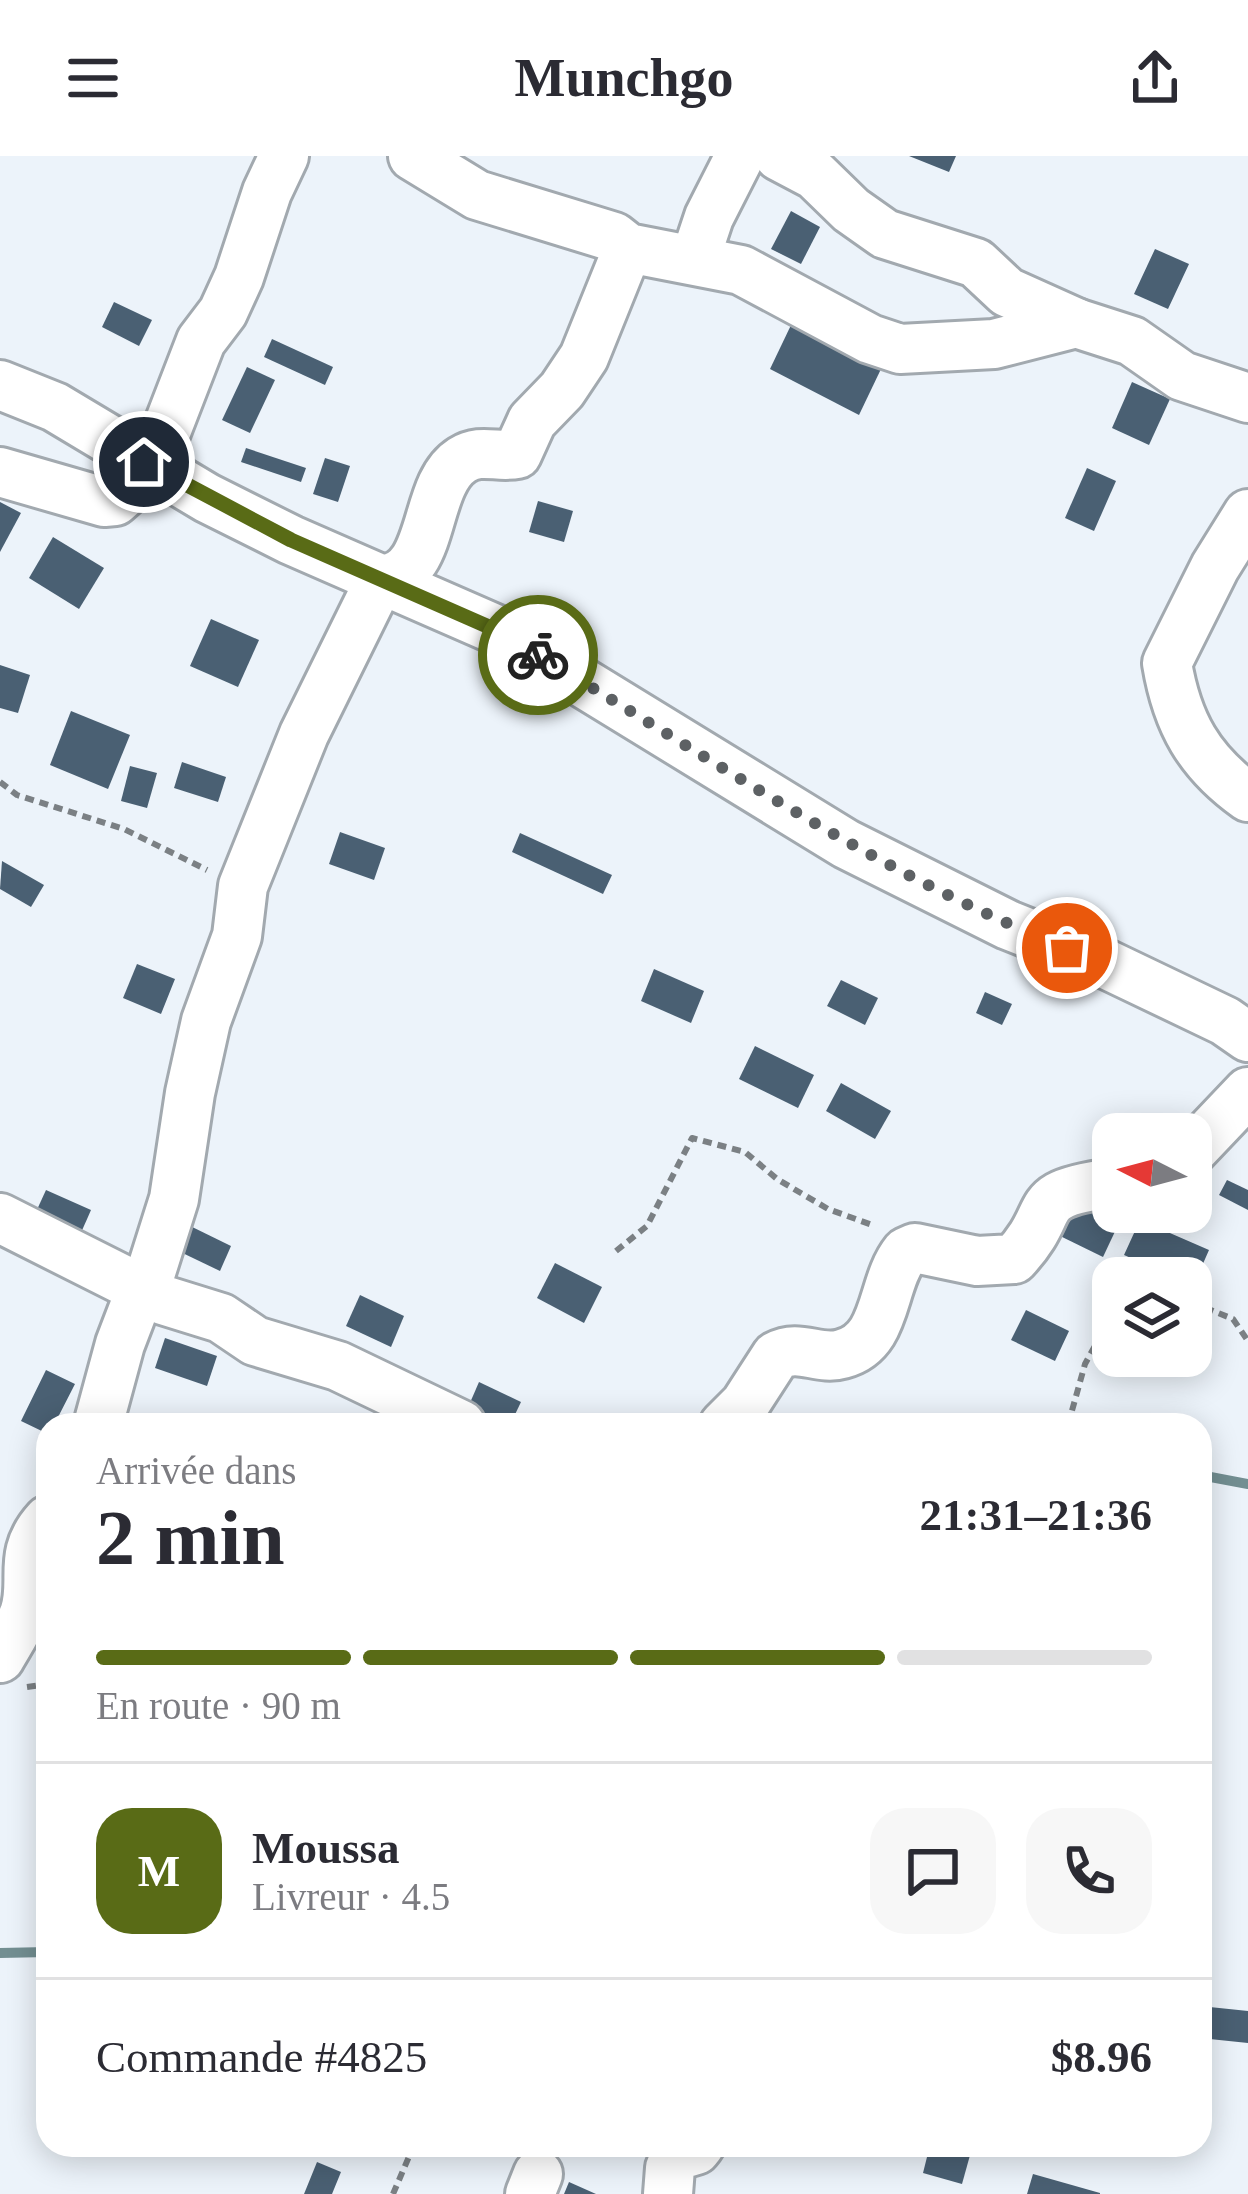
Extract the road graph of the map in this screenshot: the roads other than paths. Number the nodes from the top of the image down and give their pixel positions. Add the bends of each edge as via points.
1 (284, 156) edge
2 (413, 156) edge
3 (740, 156) edge
4 (779, 156) edge
5 (628, 248) junction
6 (695, 259) junction
7 (1076, 323) junction
8 (0, 386) edge
9 (1248, 398) edge
10 (144, 462) junction
11 (0, 472) edge
12 (1248, 514) edge
13 (380, 580) junction
14 (1248, 797) edge
15 (1248, 1037) edge
16 (1248, 1092) edge
17 (1212, 1130) edge
18 (1092, 1187) edge
19 (0, 1218) edge
20 (145, 1291) junction
21 (101, 1413) edge
22 (436, 1413) edge
23 (737, 1413) edge
24 (36, 1537) edge
25 (0, 1658) edge
26 (676, 2157) edge
27 (668, 2194) edge

1 - 10 street via 239,277 192,361 160,447
2 - 5 street via 477,195
3 - 6 street
4 - 7 street via 815,175 885,234 976,263 1007,292
5 - 6 street
5 - 13 street via 584,356 532,421 517,454 477,453 454,466 411,565
6 - 7 street via 741,270 900,349 994,344
7 - 9 street via 1132,341 1182,376
8 - 10 street via 55,407
10 - 11 street via 110,502
10 - 13 street
12 - 14 street via 1167,664 1187,736
13 - 15 street via 496,630 846,844
13 - 20 street via 304,734 243,886 237,936 190,1093 174,1198
16 - 17 street
18 - 23 street via 1047,1203 1014,1259 977,1261 915,1248 900,1260 868,1342 835,1356 799,1349 776,1356
19 - 20 street
20 - 21 street
20 - 22 street
24 - 25 street via 23,1617
26 - 27 street

